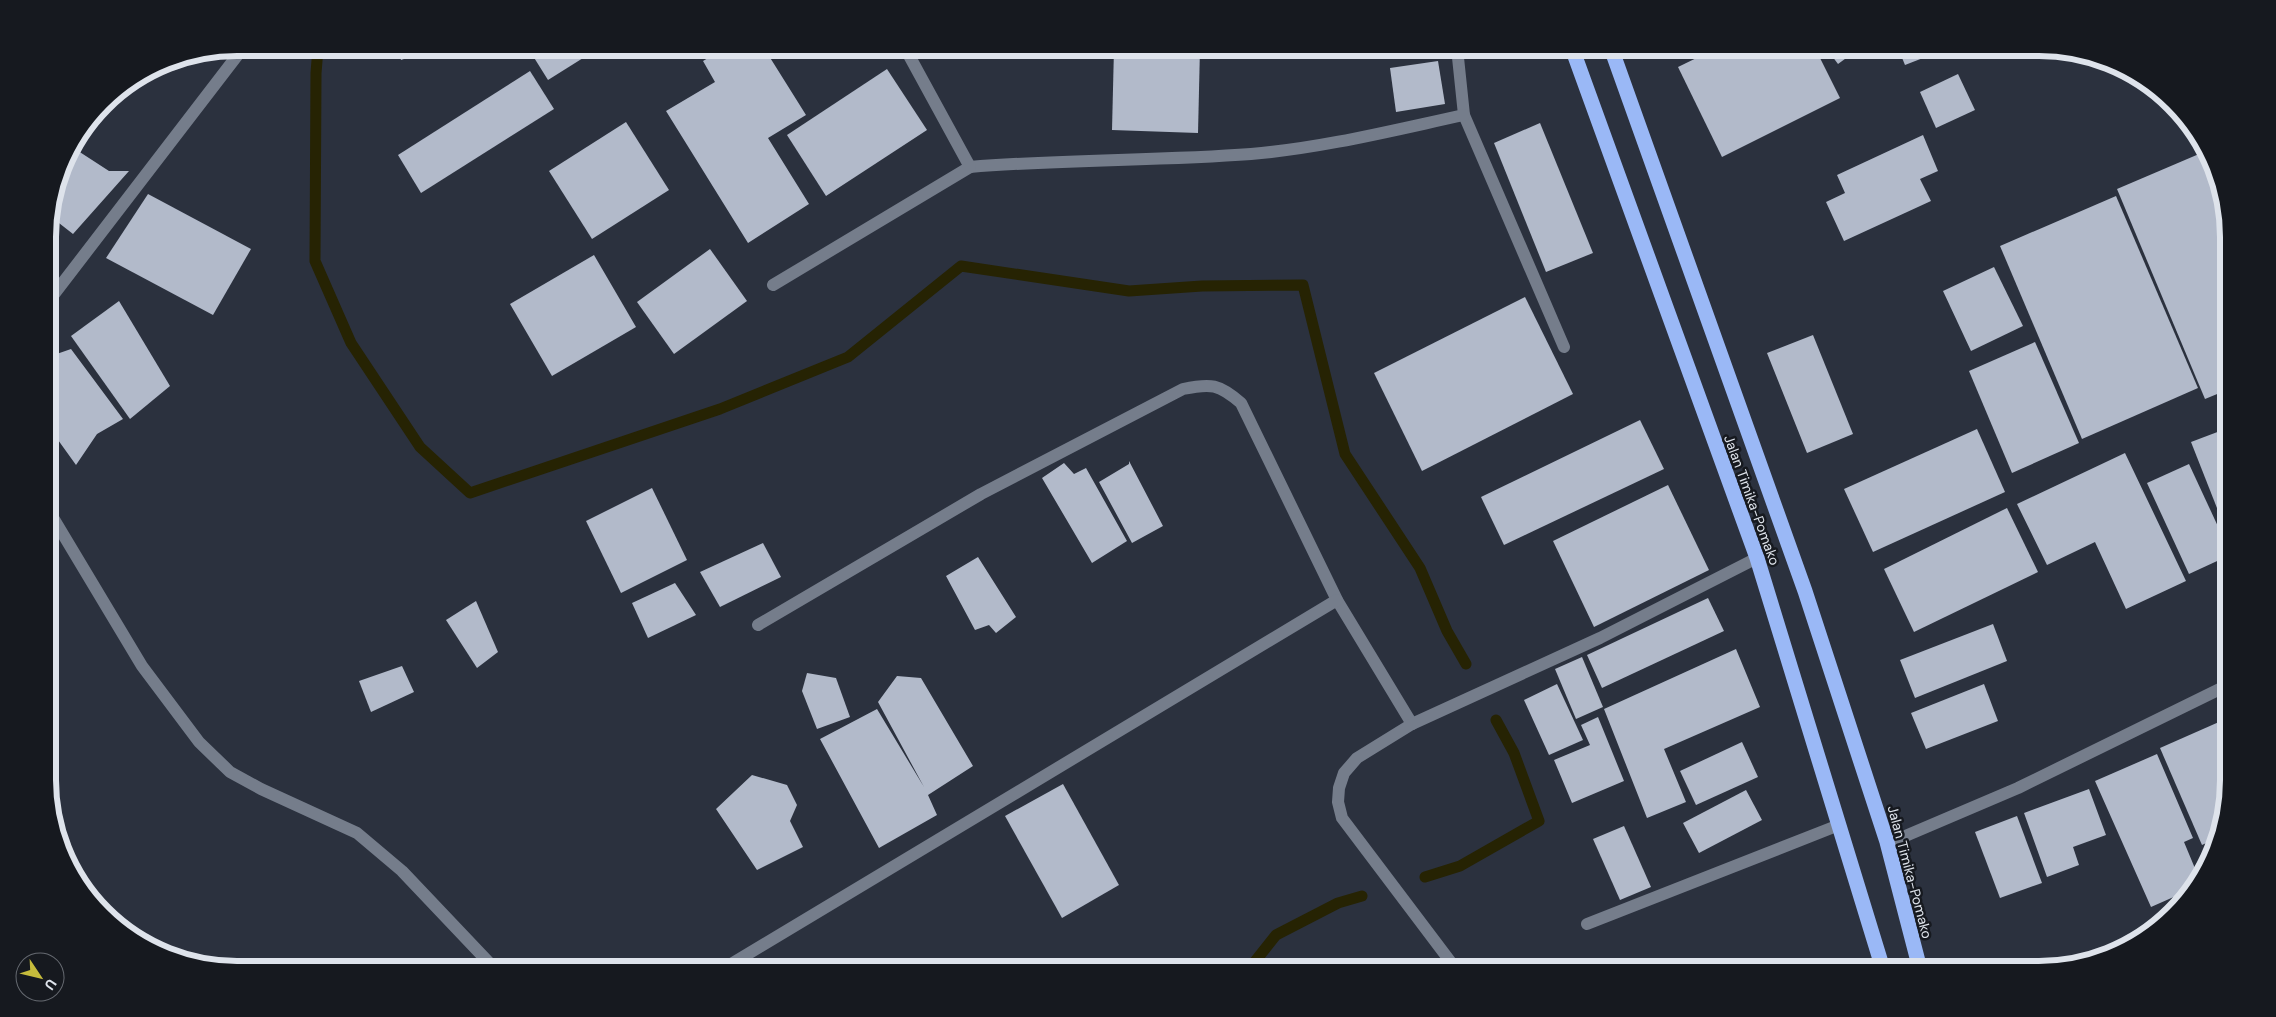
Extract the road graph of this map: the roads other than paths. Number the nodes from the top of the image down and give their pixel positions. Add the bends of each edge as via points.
1 (237, 56) edge
2 (909, 56) edge
3 (1458, 56) edge
4 (1575, 56) edge
5 (1614, 56) edge
6 (1464, 115) junction
7 (970, 167) junction
8 (772, 285) dead end
9 (56, 292) edge
10 (1564, 347) dead end
11 (56, 523) edge
12 (1756, 558) junction
13 (1337, 600) junction
14 (758, 625) dead end
15 (2220, 689) edge
16 (1412, 724) junction
17 (1839, 825) junction
18 (1887, 842) junction
19 (1587, 924) dead end
20 (486, 961) edge
21 (736, 961) edge
22 (1450, 961) edge
23 (1881, 961) edge
24 (1918, 961) edge

1 - 9 street
2 - 7 street
3 - 6 street
4 - 12 highway, Jalan Timika-Pomako
5 - 18 highway, Jalan Timika-Pomako via 1802,582
6 - 7 street via 1342,142 1252,154
6 - 10 street
7 - 8 street
11 - 20 street via 142,666 199,742 230,772 348,829 380,851
12 - 16 street via 1600,638
12 - 17 highway, Jalan Timika-Pomako
13 - 14 street via 1241,403 1225,389 1204,384 1183,388 980,494
13 - 16 street
13 - 21 street
15 - 18 street via 2018,788
16 - 22 street via 1357,758 1344,773 1338,802 1342,818
17 - 19 street
17 - 23 highway, Jalan Timika-Pomako
18 - 24 highway, Jalan Timika-Pomako

